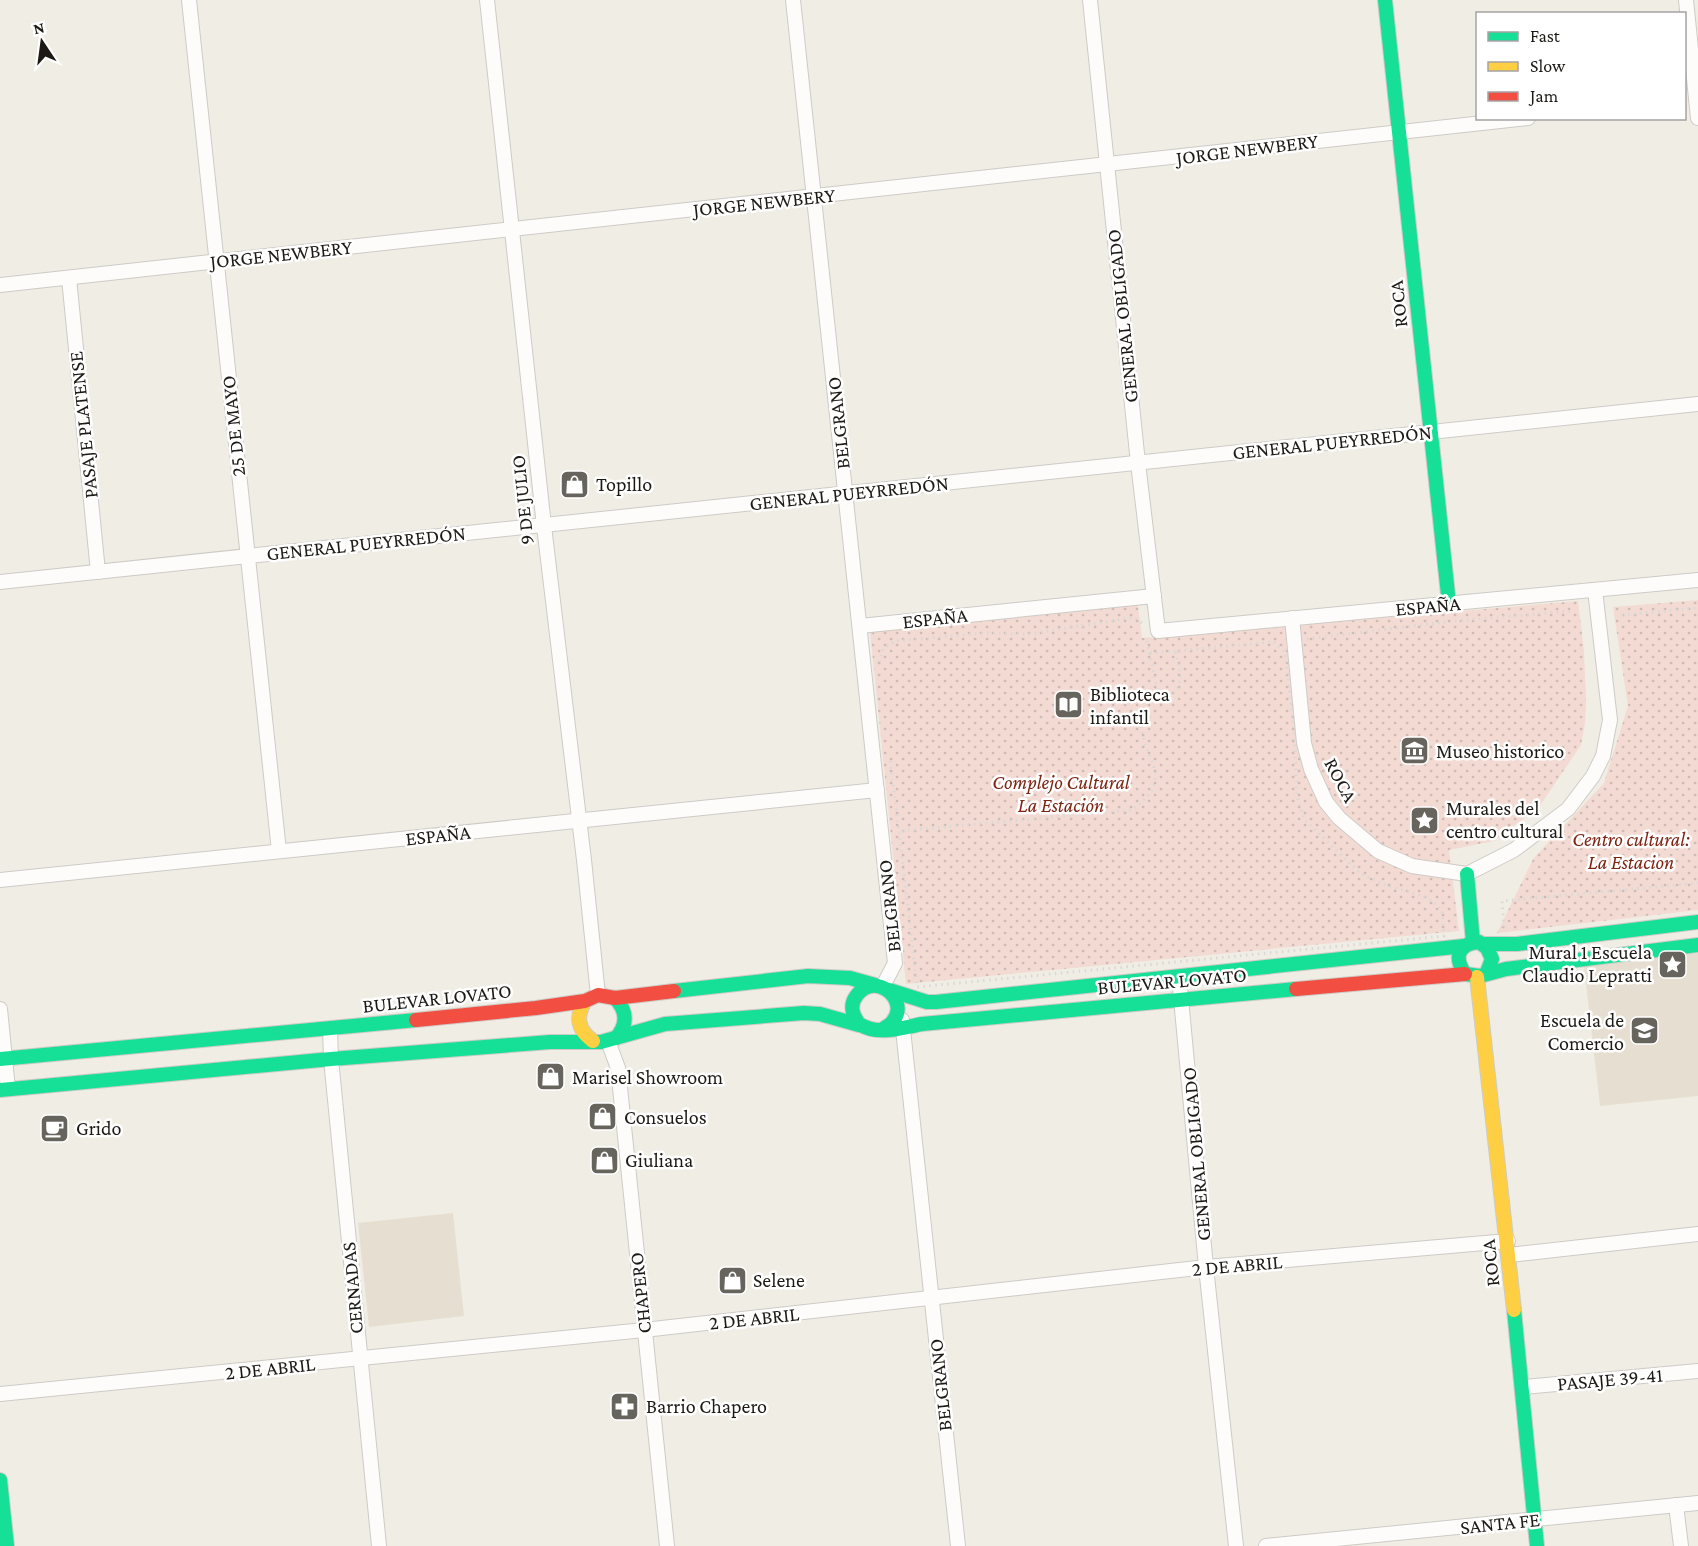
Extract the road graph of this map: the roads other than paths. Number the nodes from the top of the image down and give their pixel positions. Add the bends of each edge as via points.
1 (189, 0) edge
2 (487, 0) edge
3 (793, 0) edge
4 (1090, 0) edge
5 (1385, 0) edge
6 (1686, 0) edge
7 (1693, 101) edge
8 (1698, 118) edge
9 (1510, 120) edge
10 (1399, 132) junction
11 (1107, 165) junction
12 (814, 196) junction
13 (512, 230) junction
14 (216, 261) junction
15 (69, 278) junction
16 (0, 285) edge
17 (1698, 404) edge
18 (1431, 431) junction
19 (1138, 463) junction
20 (846, 492) junction
21 (544, 526) junction
22 (247, 555) junction
23 (98, 572) junction
24 (1698, 580) edge
25 (0, 582) edge
26 (1595, 590) junction
27 (1154, 596) junction
28 (1449, 604) junction
29 (1292, 618) junction
30 (860, 626) junction
31 (1158, 631) joint
32 (877, 790) junction
33 (578, 820) junction
34 (279, 851) junction
35 (1467, 874) junction
36 (0, 880) edge
37 (1698, 921) edge
38 (1474, 944) junction
39 (1698, 945) edge
40 (1476, 975) junction
41 (1179, 977) junction
42 (882, 987) junction
43 (591, 998) junction
44 (615, 998) junction
45 (1182, 1000) junction
46 (0, 1009) edge
47 (898, 1009) junction
48 (860, 1026) junction
49 (903, 1027) junction
50 (330, 1029) junction
51 (882, 1030) junction
52 (612, 1040) junction
53 (593, 1041) junction
54 (2, 1059) edge
55 (331, 1059) junction
56 (4, 1089) edge
57 (1698, 1234) edge
58 (1508, 1248) junction
59 (1206, 1267) junction
60 (931, 1298) junction
61 (644, 1330) junction
62 (359, 1360) junction
63 (1698, 1371) edge
64 (1523, 1387) junction
65 (0, 1394) edge
66 (0, 1480) edge
67 (1698, 1503) edge
68 (1676, 1505) junction
69 (1534, 1519) junction
70 (7, 1546) edge
71 (379, 1546) edge
72 (667, 1546) edge
73 (958, 1546) edge
74 (1236, 1546) edge
75 (1266, 1546) edge
76 (1537, 1546) edge
77 (1680, 1546) edge

1 - 14 street, 25 DE MAYO
2 - 13 street, 9 DE JULIO
3 - 12 street, BELGRANO
4 - 11 street, GENERAL OBLIGADO
5 - 10 main road, ROCA
6 - 7 street
7 - 8 street
9 - 10 street, JORGE NEWBERY
10 - 11 street, JORGE NEWBERY
10 - 18 main road, ROCA
11 - 12 street, JORGE NEWBERY
11 - 19 street, GENERAL OBLIGADO
12 - 13 street, JORGE NEWBERY
12 - 20 street, BELGRANO
13 - 14 street, JORGE NEWBERY
13 - 21 street, 9 DE JULIO
14 - 15 street, JORGE NEWBERY
14 - 22 street, 25 DE MAYO
15 - 16 street, JORGE NEWBERY
15 - 23 street, PASAJE PLATENSE
17 - 18 street, GENERAL PUEYRREDÓN
18 - 19 street, GENERAL PUEYRREDÓN
18 - 28 main road, ROCA
19 - 20 street, GENERAL PUEYRREDÓN
19 - 27 street, GENERAL OBLIGADO
20 - 21 street, GENERAL PUEYRREDÓN
20 - 30 street, BELGRANO
21 - 22 street, GENERAL PUEYRREDÓN
21 - 33 street, 9 DE JULIO
22 - 23 street, GENERAL PUEYRREDÓN
22 - 34 street, 25 DE MAYO
23 - 25 street, GENERAL PUEYRREDÓN
24 - 26 street, ESPAÑA
26 - 28 street, ESPAÑA
26 - 35 street via 1610,720 1603,756 1568,809 1514,850
27 - 30 street, ESPAÑA
27 - 31 street, GENERAL OBLIGADO
28 - 29 street, ESPAÑA
29 - 31 street, ESPAÑA
29 - 35 street, ROCA via 1304,743 1326,802 1377,851 1412,866
30 - 32 street, BELGRANO
32 - 33 street, ESPAÑA
32 - 42 street, BELGRANO via 895,963
33 - 34 street, ESPAÑA
33 - 43 street, 9 DE JULIO via 584,860
34 - 36 street, ESPAÑA
35 - 38 main road, ROCA
37 - 38 main road, BULEVAR LOVATO via 1517,944
38 - 40 main road, ROCA via 1491,952 1492,957 1490,968
38 - 40 main road, ROCA via 1457,957 1460,970
38 - 41 main road, BULEVAR LOVATO
39 - 40 main road, BULEVAR LOVATO
40 - 45 main road, BULEVAR LOVATO
40 - 58 main road, ROCA
41 - 42 main road, BULEVAR LOVATO via 936,1002
41 - 45 street, GENERAL OBLIGADO
42 - 44 main road, BULEVAR LOVATO via 850,978 808,976
42 - 47 main road via 894,995
42 - 48 main road via 860,990 852,1004 854,1019
43 - 44 main road, BULEVAR LOVATO
43 - 50 main road, BULEVAR LOVATO
43 - 53 main road, 9 DE JULIO via 580,1008 578,1023
44 - 52 main road via 626,1018 621,1033
45 - 49 main road, BULEVAR LOVATO
45 - 59 street, GENERAL OBLIGADO
46 - 54 street
47 - 49 street, BELGRANO
47 - 51 main road via 894,1022
48 - 51 main road
48 - 52 main road via 804,1013 665,1024
49 - 51 main road, BULEVAR LOVATO
49 - 60 street, BELGRANO
50 - 54 main road, BULEVAR LOVATO
50 - 55 street, CERNADAS
52 - 53 main road
52 - 61 street, CHAPERO
53 - 55 main road
54 - 56 street
55 - 56 main road
55 - 62 street, CERNADAS
57 - 58 street, 2 DE ABRIL
58 - 59 street, 2 DE ABRIL
58 - 64 main road, ROCA
59 - 60 street, 2 DE ABRIL
59 - 74 street, GENERAL OBLIGADO
60 - 61 street, 2 DE ABRIL
60 - 73 street, BELGRANO
61 - 62 street, 2 DE ABRIL
61 - 72 street, CHAPERO
62 - 65 street, 2 DE ABRIL
62 - 71 street, CERNADAS
63 - 64 street, PASAJE 39-41
64 - 69 main road, ROCA
66 - 70 main road
67 - 68 street, SANTA FE
68 - 69 street, SANTA FE
68 - 77 street
69 - 75 street, SANTA FE
69 - 76 main road, ROCA

